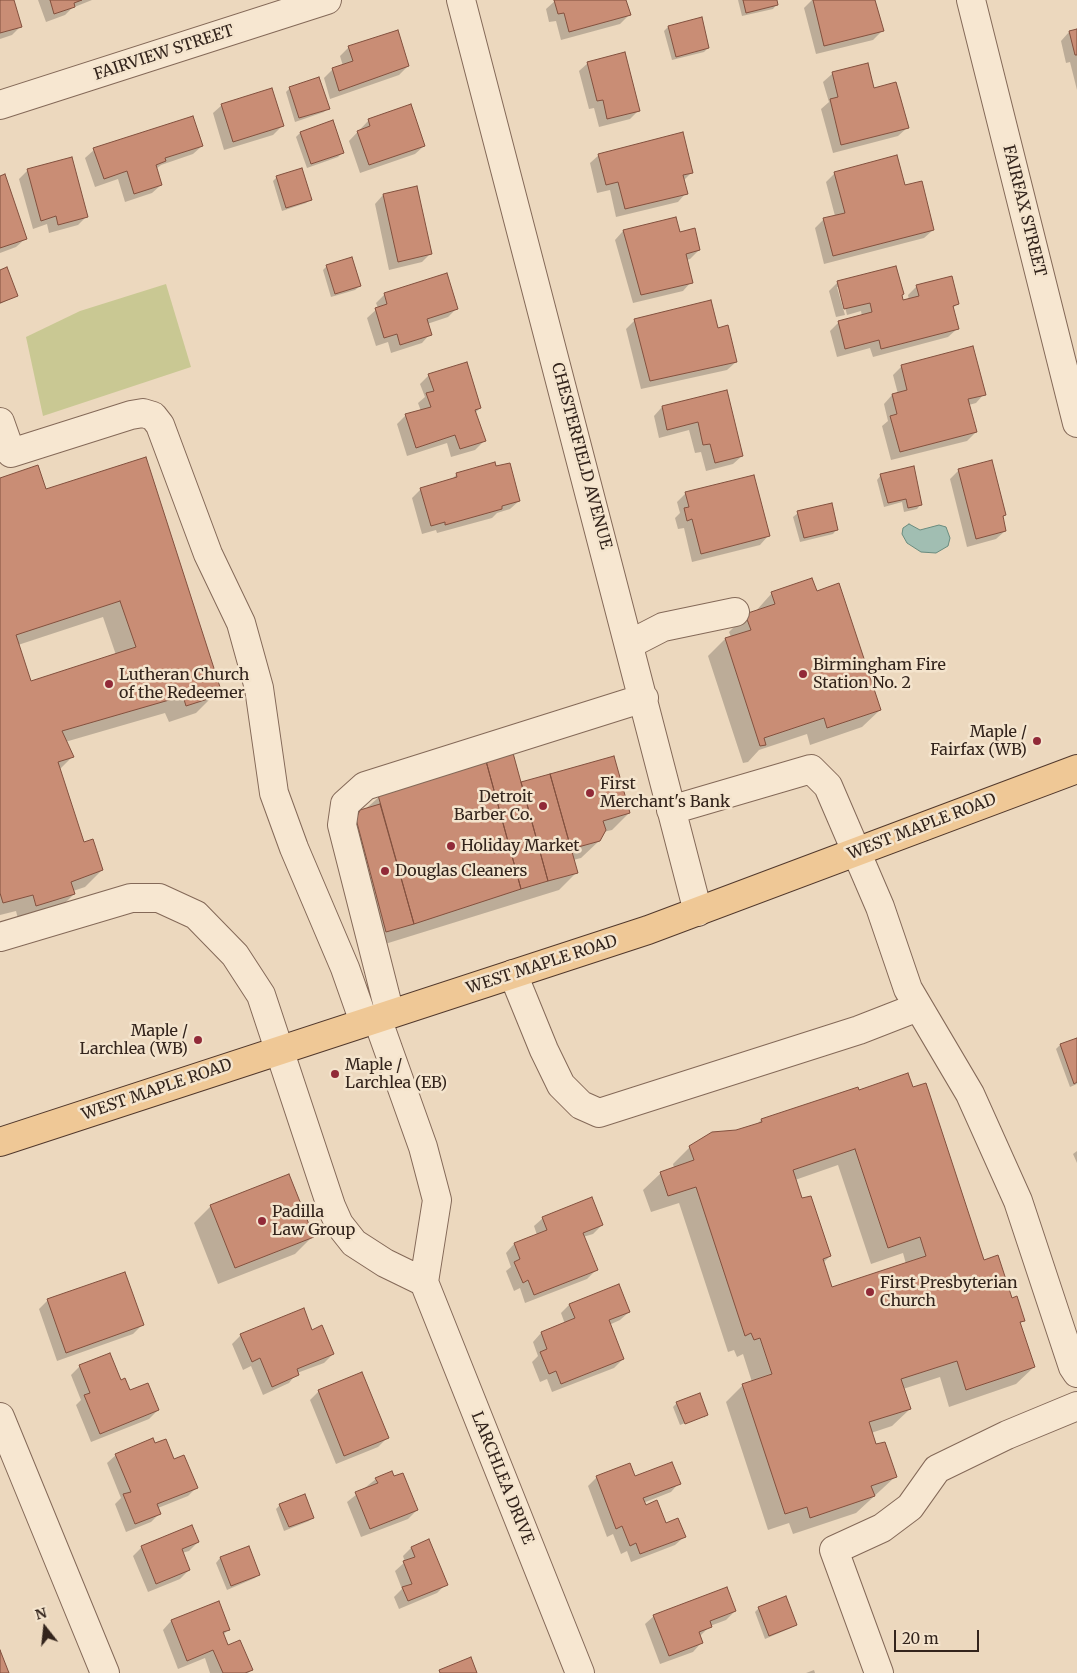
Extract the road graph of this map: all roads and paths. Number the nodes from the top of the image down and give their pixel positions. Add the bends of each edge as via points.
1 (327, 0) edge
2 (461, 0) edge
3 (971, 0) edge
4 (0, 105) edge
5 (0, 422) edge
6 (1077, 423) edge
7 (735, 612) dead end
8 (630, 644) junction
9 (644, 698) junction
10 (1077, 768) edge
11 (671, 810) junction
12 (856, 852) junction
13 (698, 912) junction
14 (0, 938) edge
15 (513, 974) junction
16 (918, 1007) junction
17 (377, 1018) junction
18 (278, 1050) junction
19 (0, 1142) edge
20 (424, 1282) junction
21 (1077, 1374) edge
22 (1077, 1406) edge
23 (0, 1417) edge
24 (105, 1673) edge
25 (580, 1673) edge
26 (879, 1673) edge

1 - 4 street, FAIRVIEW STREET
2 - 8 street, CHESTERFIELD AVENUE
3 - 6 street, FAIRFAX STREET
5 - 17 street via 10,453 131,415 143,413 153,416 160,425 208,554 241,623 259,688 274,792 345,968
7 - 8 street via 663,627
8 - 9 street, CHESTERFIELD AVENUE
9 - 11 street, CHESTERFIELD AVENUE
9 - 17 street via 365,786 345,804 342,825
10 - 12 main road, WEST MAPLE ROAD
11 - 12 street via 811,769 828,786
11 - 13 street, CHESTERFIELD AVENUE
12 - 13 main road, WEST MAPLE ROAD
12 - 16 street via 880,907 908,989
13 - 15 main road, WEST MAPLE ROAD
14 - 18 street via 131,898 159,898 173,903 196,915 224,942 244,968 261,995
15 - 16 street via 561,1085 581,1105 599,1113 859,1030
15 - 17 main road, WEST MAPLE ROAD
16 - 21 street via 970,1094 1018,1201
17 - 18 main road, WEST MAPLE ROAD
17 - 20 street via 423,1147 436,1200
18 - 19 main road, WEST MAPLE ROAD
18 - 20 street via 339,1224 354,1242 385,1263
20 - 25 street, LARCHLEA DRIVE
22 - 26 street via 937,1469 910,1507 882,1528 834,1550
23 - 24 street

